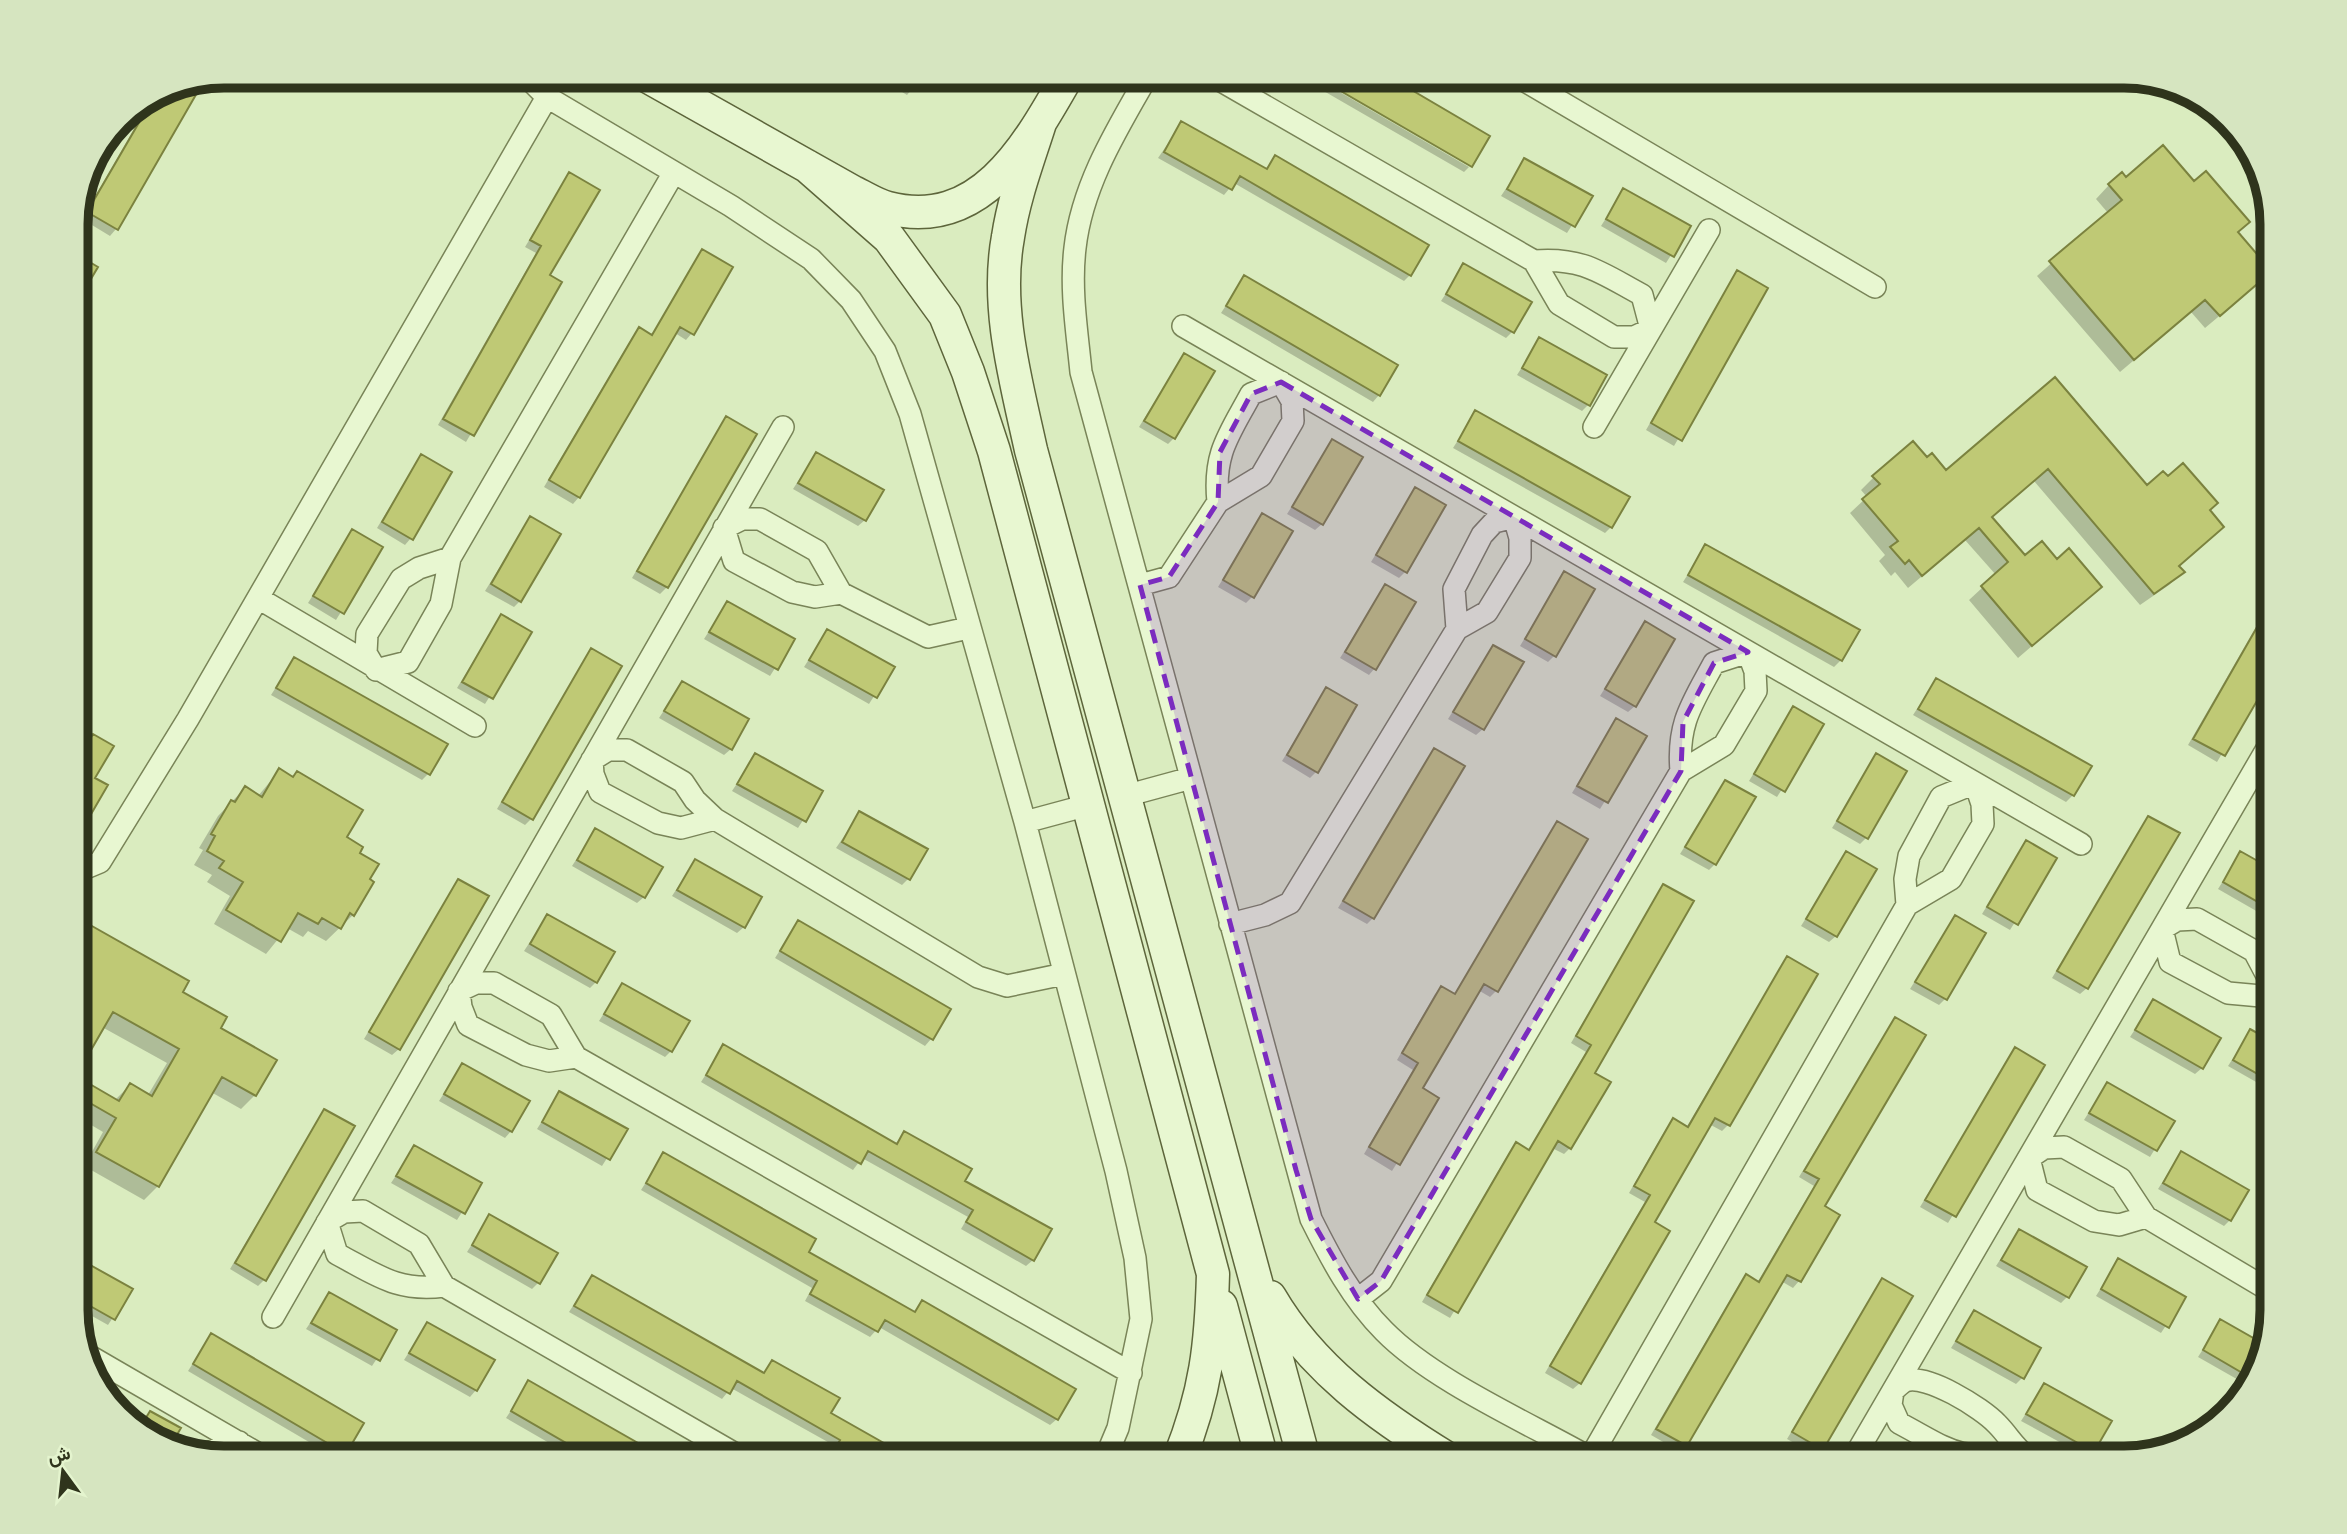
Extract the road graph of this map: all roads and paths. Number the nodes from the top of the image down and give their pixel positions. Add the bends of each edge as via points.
1 (538, 88) edge
2 (667, 88) edge
3 (684, 88) edge
4 (1061, 88) edge
5 (1140, 88) edge
6 (1234, 88) edge
7 (1537, 88) edge
8 (547, 97) junction
9 (698, 107) junction
10 (1041, 123) junction
11 (807, 166) junction
12 (673, 174) junction
13 (1709, 230) dead end
14 (1534, 261) junction
15 (1875, 288) dead end
16 (1183, 326) dead end
17 (1651, 329) junction
18 (1281, 382) junction
19 (783, 427) dead end
20 (1594, 427) dead end
21 (1218, 502) junction
22 (1514, 517) junction
23 (724, 528) junction
24 (1056, 540) junction
25 (1020, 549) junction
26 (450, 558) junction
27 (1140, 585) junction
28 (841, 593) junction
29 (258, 598) junction
30 (968, 628) junction
31 (1457, 629) junction
32 (1748, 652) junction
33 (376, 670) junction
34 (475, 726) dead end
35 (592, 760) junction
36 (2260, 761) edge
37 (1681, 771) junction
38 (1191, 778) junction
39 (1976, 783) junction
40 (1125, 796) junction
41 (1088, 805) junction
42 (715, 820) junction
43 (1025, 822) junction
44 (2081, 844) dead end
45 (88, 867) edge
46 (1907, 905) junction
47 (1230, 923) junction
48 (2162, 929) junction
49 (2260, 962) edge
50 (1064, 974) junction
51 (459, 991) junction
52 (2260, 996) edge
53 (1192, 1047) junction
54 (576, 1057) junction
55 (1155, 1057) junction
56 (2029, 1158) junction
57 (2146, 1217) junction
58 (327, 1222) junction
59 (1252, 1266) junction
60 (1213, 1274) junction
61 (2260, 1285) edge
62 (444, 1286) junction
63 (1358, 1299) junction
64 (273, 1317) dead end
65 (97, 1361) edge
66 (1131, 1373) junction
67 (1893, 1391) junction
68 (234, 1446) edge
69 (721, 1446) edge
70 (1110, 1446) edge
71 (1184, 1446) edge
72 (1259, 1446) edge
73 (1300, 1446) edge
74 (1429, 1446) edge
75 (1570, 1446) edge
76 (1598, 1446) edge
77 (1861, 1446) edge
78 (1941, 1446) edge
79 (2016, 1446) edge

1 - 8 street
2 - 9 main road
3 - 9 main road
4 - 10 main road
5 - 27 street via 1110,139 1088,194 1074,261 1081,372
6 - 14 street
7 - 15 street
8 - 12 street
8 - 29 street
9 - 11 main road
10 - 11 main road via 1002,176 962,204 925,212 887,208
10 - 24 main road via 1016,197 1004,287 1009,346
11 - 25 main road via 889,238 945,315 968,372
12 - 26 street
12 - 30 street via 811,259 851,300 885,351 910,414
13 - 17 street
14 - 17 street via 1560,259 1584,264 1642,295
14 - 17 street via 1559,304 1614,337 1634,337
16 - 18 street
17 - 20 street
18 - 21 street via 1251,394 1220,452 1215,476
18 - 21 street via 1292,401 1293,421 1261,476
18 - 22 street
19 - 23 street
21 - 27 street via 1169,577
22 - 31 street via 1494,522 1482,535 1454,589
22 - 31 street via 1520,558 1488,612
22 - 32 street
23 - 28 street via 734,561 792,592 815,597
23 - 28 street via 742,519 760,519 817,551
23 - 35 street
24 - 25 main road
24 - 40 main road
25 - 41 main road
26 - 33 street via 441,604 408,662
26 - 33 street via 401,579 367,634 366,653
27 - 38 street
28 - 30 street via 928,637
29 - 33 street
29 - 45 street via 100,862
30 - 43 street
31 - 47 street via 1290,902 1265,915
32 - 37 street via 1714,663 1683,722 1678,746
32 - 37 street via 1756,691 1724,745
32 - 39 street
33 - 34 street
35 - 42 street via 608,750 626,750 683,782
35 - 42 street via 600,792 658,823 681,828
35 - 51 street
36 - 48 street
37 - 63 street via 1381,1280
38 - 40 street
38 - 47 street
39 - 44 street
39 - 46 street via 1941,797 1909,856
39 - 46 street via 1983,824 1951,879
40 - 53 main road
41 - 43 street
41 - 55 main road
42 - 50 street via 978,977 1007,986
43 - 50 street
46 - 76 street
47 - 63 street via 1311,1219
48 - 49 street via 2177,920 2197,919 2254,951
48 - 52 street via 2170,962 2228,993
48 - 56 street
50 - 66 street via 1135,1258 1142,1319
51 - 54 street via 476,983 494,983 551,1015
51 - 54 street via 468,1025 526,1055 549,1060
51 - 58 street
53 - 55 main road
53 - 59 main road
54 - 66 street
55 - 60 main road
56 - 57 street via 2044,1148 2064,1147 2121,1179
56 - 57 street via 2036,1190 2094,1221 2119,1225
56 - 67 street
57 - 61 street
58 - 62 street via 337,1254 395,1284 418,1289
58 - 62 street via 344,1212 363,1211 419,1244
58 - 64 street
59 - 73 main road
59 - 74 main road via 1284,1322 1313,1356 1356,1397
60 - 71 main road via 1205,1385
60 - 72 main road
62 - 69 street
63 - 75 street via 1384,1331 1434,1370
65 - 68 street
66 - 70 street
67 - 77 street
67 - 78 street via 1892,1405 1899,1423
67 - 79 street via 1906,1381 1926,1380 1983,1411

